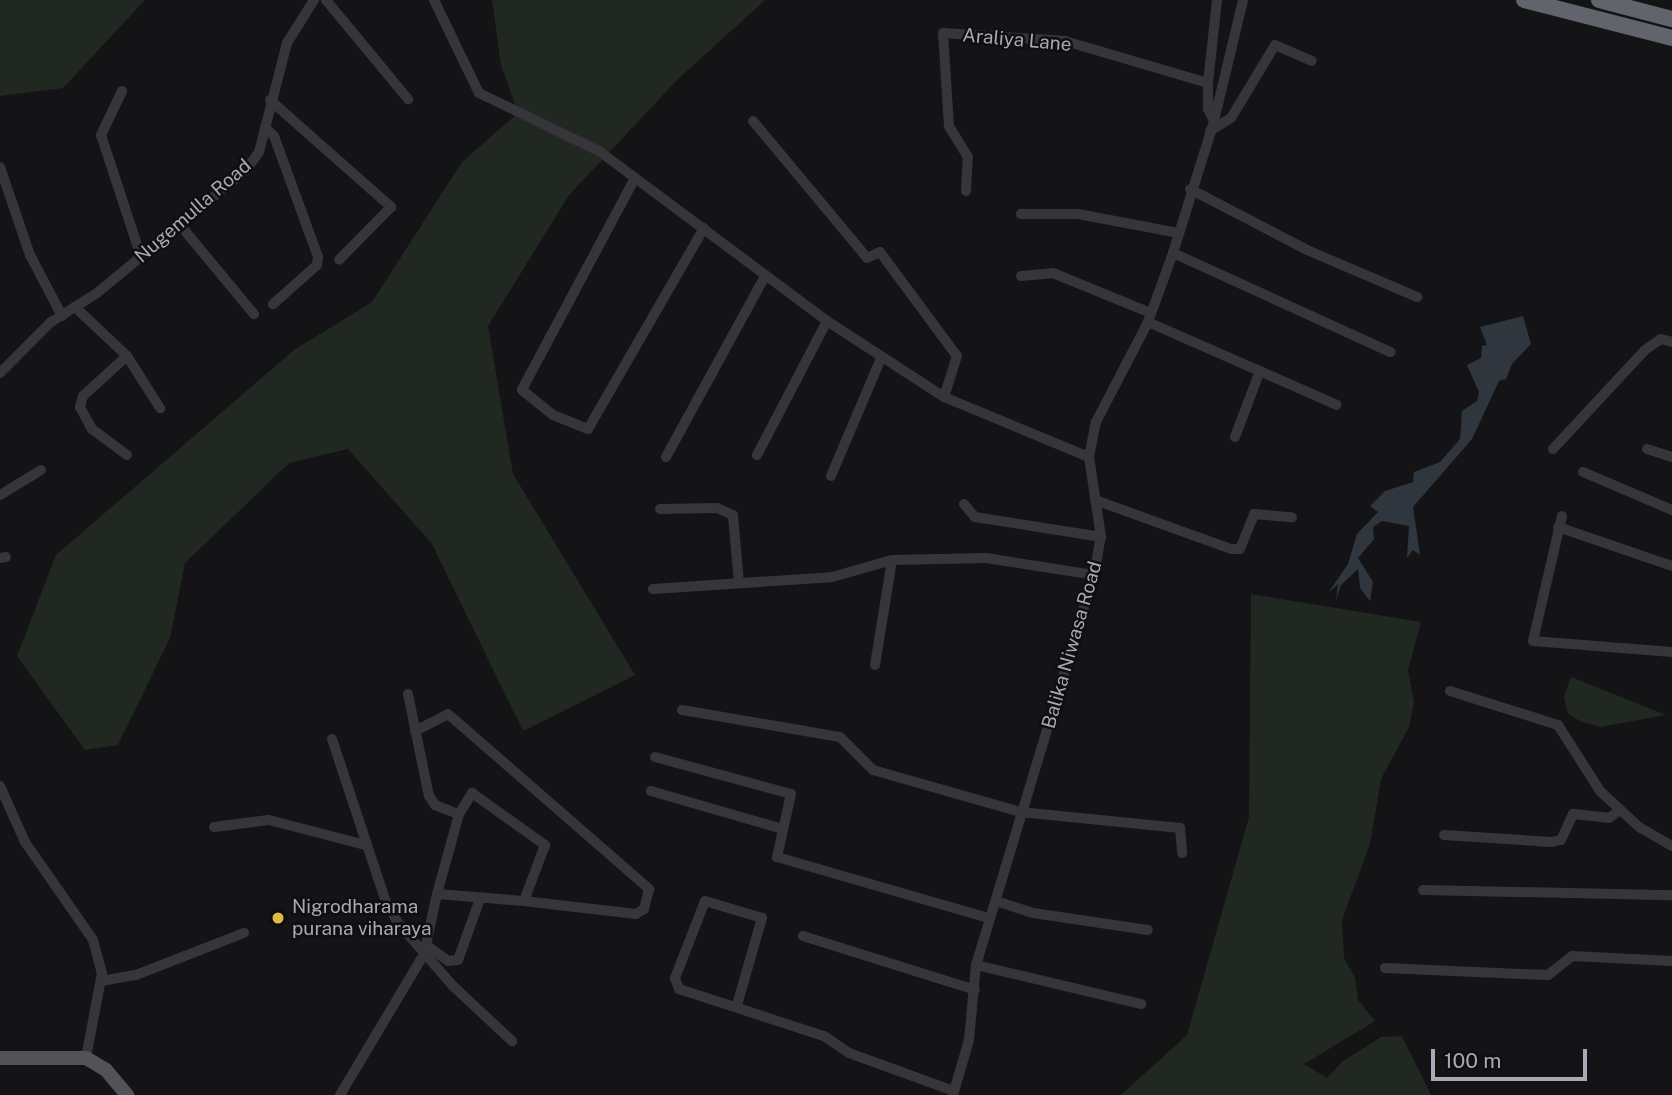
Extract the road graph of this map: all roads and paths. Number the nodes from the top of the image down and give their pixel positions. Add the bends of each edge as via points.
1 (314, 0) edge
2 (326, 0) edge
3 (434, 0) edge
4 (1217, 0) edge
5 (1243, 0) edge
6 (1524, 0) edge
7 (1599, 0) edge
8 (1672, 19) edge
9 (1672, 38) edge
10 (1312, 61) dead end
11 (1208, 83) junction
12 (122, 91) dead end
13 (408, 99) dead end
14 (270, 100) junction
15 (753, 121) dead end
16 (1212, 126) junction
17 (265, 127) junction
18 (0, 167) edge
19 (635, 178) junction
20 (1190, 189) junction
21 (966, 191) dead end
22 (1021, 214) dead end
23 (180, 225) junction
24 (704, 229) junction
25 (1179, 233) junction
26 (1173, 253) junction
27 (141, 257) junction
28 (339, 260) dead end
29 (765, 276) junction
30 (1021, 276) dead end
31 (1417, 297) dead end
32 (273, 304) dead end
33 (75, 307) junction
34 (254, 314) dead end
35 (62, 316) junction
36 (1149, 318) junction
37 (827, 321) junction
38 (1672, 342) edge
39 (1390, 352) dead end
40 (127, 356) junction
41 (881, 358) junction
42 (1260, 371) junction
43 (0, 373) edge
44 (944, 397) junction
45 (1337, 405) dead end
46 (160, 408) dead end
47 (1235, 437) dead end
48 (1553, 449) dead end
49 (1647, 449) dead end
50 (127, 455) dead end
51 (757, 455) dead end
52 (666, 457) dead end
53 (1089, 457) junction
54 (1672, 457) edge
55 (41, 470) dead end
56 (1583, 472) dead end
57 (831, 476) dead end
58 (0, 495) edge
59 (1095, 500) junction
60 (964, 504) dead end
61 (660, 509) dead end
62 (1672, 510) edge
63 (1292, 517) dead end
64 (1101, 537) junction
65 (892, 560) junction
66 (1672, 566) edge
67 (1094, 575) junction
68 (739, 583) junction
69 (653, 589) dead end
70 (1672, 652) edge
71 (875, 665) dead end
72 (1450, 691) dead end
73 (408, 694) dead end
74 (682, 710) dead end
75 (415, 731) junction
76 (332, 739) dead end
77 (655, 757) dead end
78 (0, 786) edge
79 (651, 791) dead end
80 (1620, 810) junction
81 (1020, 812) junction
82 (459, 814) junction
83 (214, 827) dead end
84 (783, 829) junction
85 (1444, 835) dead end
86 (366, 845) junction
87 (1672, 846) edge
88 (1182, 853) dead end
89 (1423, 890) dead end
90 (437, 894) junction
91 (1672, 895) edge
92 (480, 899) junction
93 (524, 901) junction
94 (996, 901) junction
95 (989, 918) junction
96 (1148, 930) dead end
97 (244, 933) dead end
98 (803, 936) dead end
99 (425, 950) junction
100 (1672, 961) edge
101 (976, 965) junction
102 (1385, 968) dead end
103 (101, 981) junction
104 (975, 990) junction
105 (1141, 1004) dead end
106 (737, 1005) junction
107 (512, 1041) dead end
108 (0, 1058) edge
109 (86, 1058) junction
110 (953, 1093) edge
111 (127, 1095) edge
112 (340, 1095) edge

1 - 14 street, Nugemulla Road via 287,43
2 - 13 street
3 - 19 street via 479,93 599,151
4 - 11 street
5 - 16 street, Balika Niwasa Road
6 - 9 highway
7 - 8 highway
10 - 16 street via 1275,45 1231,118
11 - 16 street
11 - 21 street, Araliya Lane via 1065,41 943,33 950,126 968,157
12 - 27 street via 101,135
14 - 17 street, Nugemulla Road
14 - 28 street via 391,207
15 - 44 street via 866,258 880,252 957,356
16 - 20 street, Balika Niwasa Road
17 - 23 street, Nugemulla Road via 259,152 246,170
17 - 32 street via 274,136 318,257 317,265
18 - 35 street via 30,255
19 - 24 street
19 - 24 street via 523,390 553,415 588,429
20 - 25 street, Balika Niwasa Road
20 - 31 street via 1307,250
22 - 25 street via 1079,214
23 - 27 street, Nugemulla Road
23 - 34 street
24 - 29 street
25 - 26 street, Balika Niwasa Road
26 - 36 street, Balika Niwasa Road
26 - 39 street
27 - 33 street, Nugemulla Road
29 - 37 street
29 - 52 street
30 - 36 street via 1053,273
33 - 35 street, Nugemulla Road
33 - 40 street
35 - 43 street, Nugemulla Road
36 - 42 street
36 - 53 street, Balika Niwasa Road via 1096,422
37 - 41 street
37 - 51 street
38 - 48 street via 1661,339 1645,350
40 - 46 street
40 - 50 street via 83,397 80,407 92,429
41 - 44 street
41 - 57 street
42 - 45 street
42 - 47 street
44 - 53 street
49 - 54 street
53 - 59 street, Balika Niwasa Road
55 - 58 street
56 - 62 street
59 - 63 street via 1231,549 1240,549 1254,514
59 - 64 street, Balika Niwasa Road
60 - 64 street via 975,517
61 - 68 street via 717,508 733,515
64 - 67 street, Balika Niwasa Road
65 - 67 street via 986,558
65 - 68 street via 832,578
65 - 71 street
66 - 70 street via 1560,521 1533,641
67 - 81 street, Balika Niwasa Road
68 - 69 street
72 - 80 street via 1558,725 1600,791
73 - 75 street
74 - 81 street via 840,737 873,770
75 - 82 street via 429,796 435,805
75 - 93 street via 448,714 649,889 644,909 636,914
76 - 86 street
77 - 84 street via 790,794
78 - 103 street via 24,842 93,940
79 - 84 street
80 - 85 street via 1609,818 1573,814 1561,840 1552,842
80 - 87 street
81 - 88 street via 1180,828
81 - 94 street, Balika Niwasa Road
82 - 90 street
82 - 93 street via 472,793 545,845
83 - 86 street via 269,820
84 - 95 street via 777,858
86 - 99 street via 386,902
89 - 91 street
90 - 92 street
90 - 99 street
92 - 93 street
92 - 99 street via 458,960 448,961
94 - 95 street, Balika Niwasa Road
94 - 96 street via 1033,913
95 - 101 street, Balika Niwasa Road
97 - 103 street via 136,975
98 - 104 street
99 - 107 street
99 - 112 street
100 - 102 street via 1572,956 1548,975
101 - 104 street, Balika Niwasa Road
101 - 105 street
103 - 109 street
104 - 110 street, Balika Niwasa Road
106 - 106 street via 675,985 705,901 762,918
106 - 110 street
108 - 109 main road
109 - 111 main road via 106,1070

